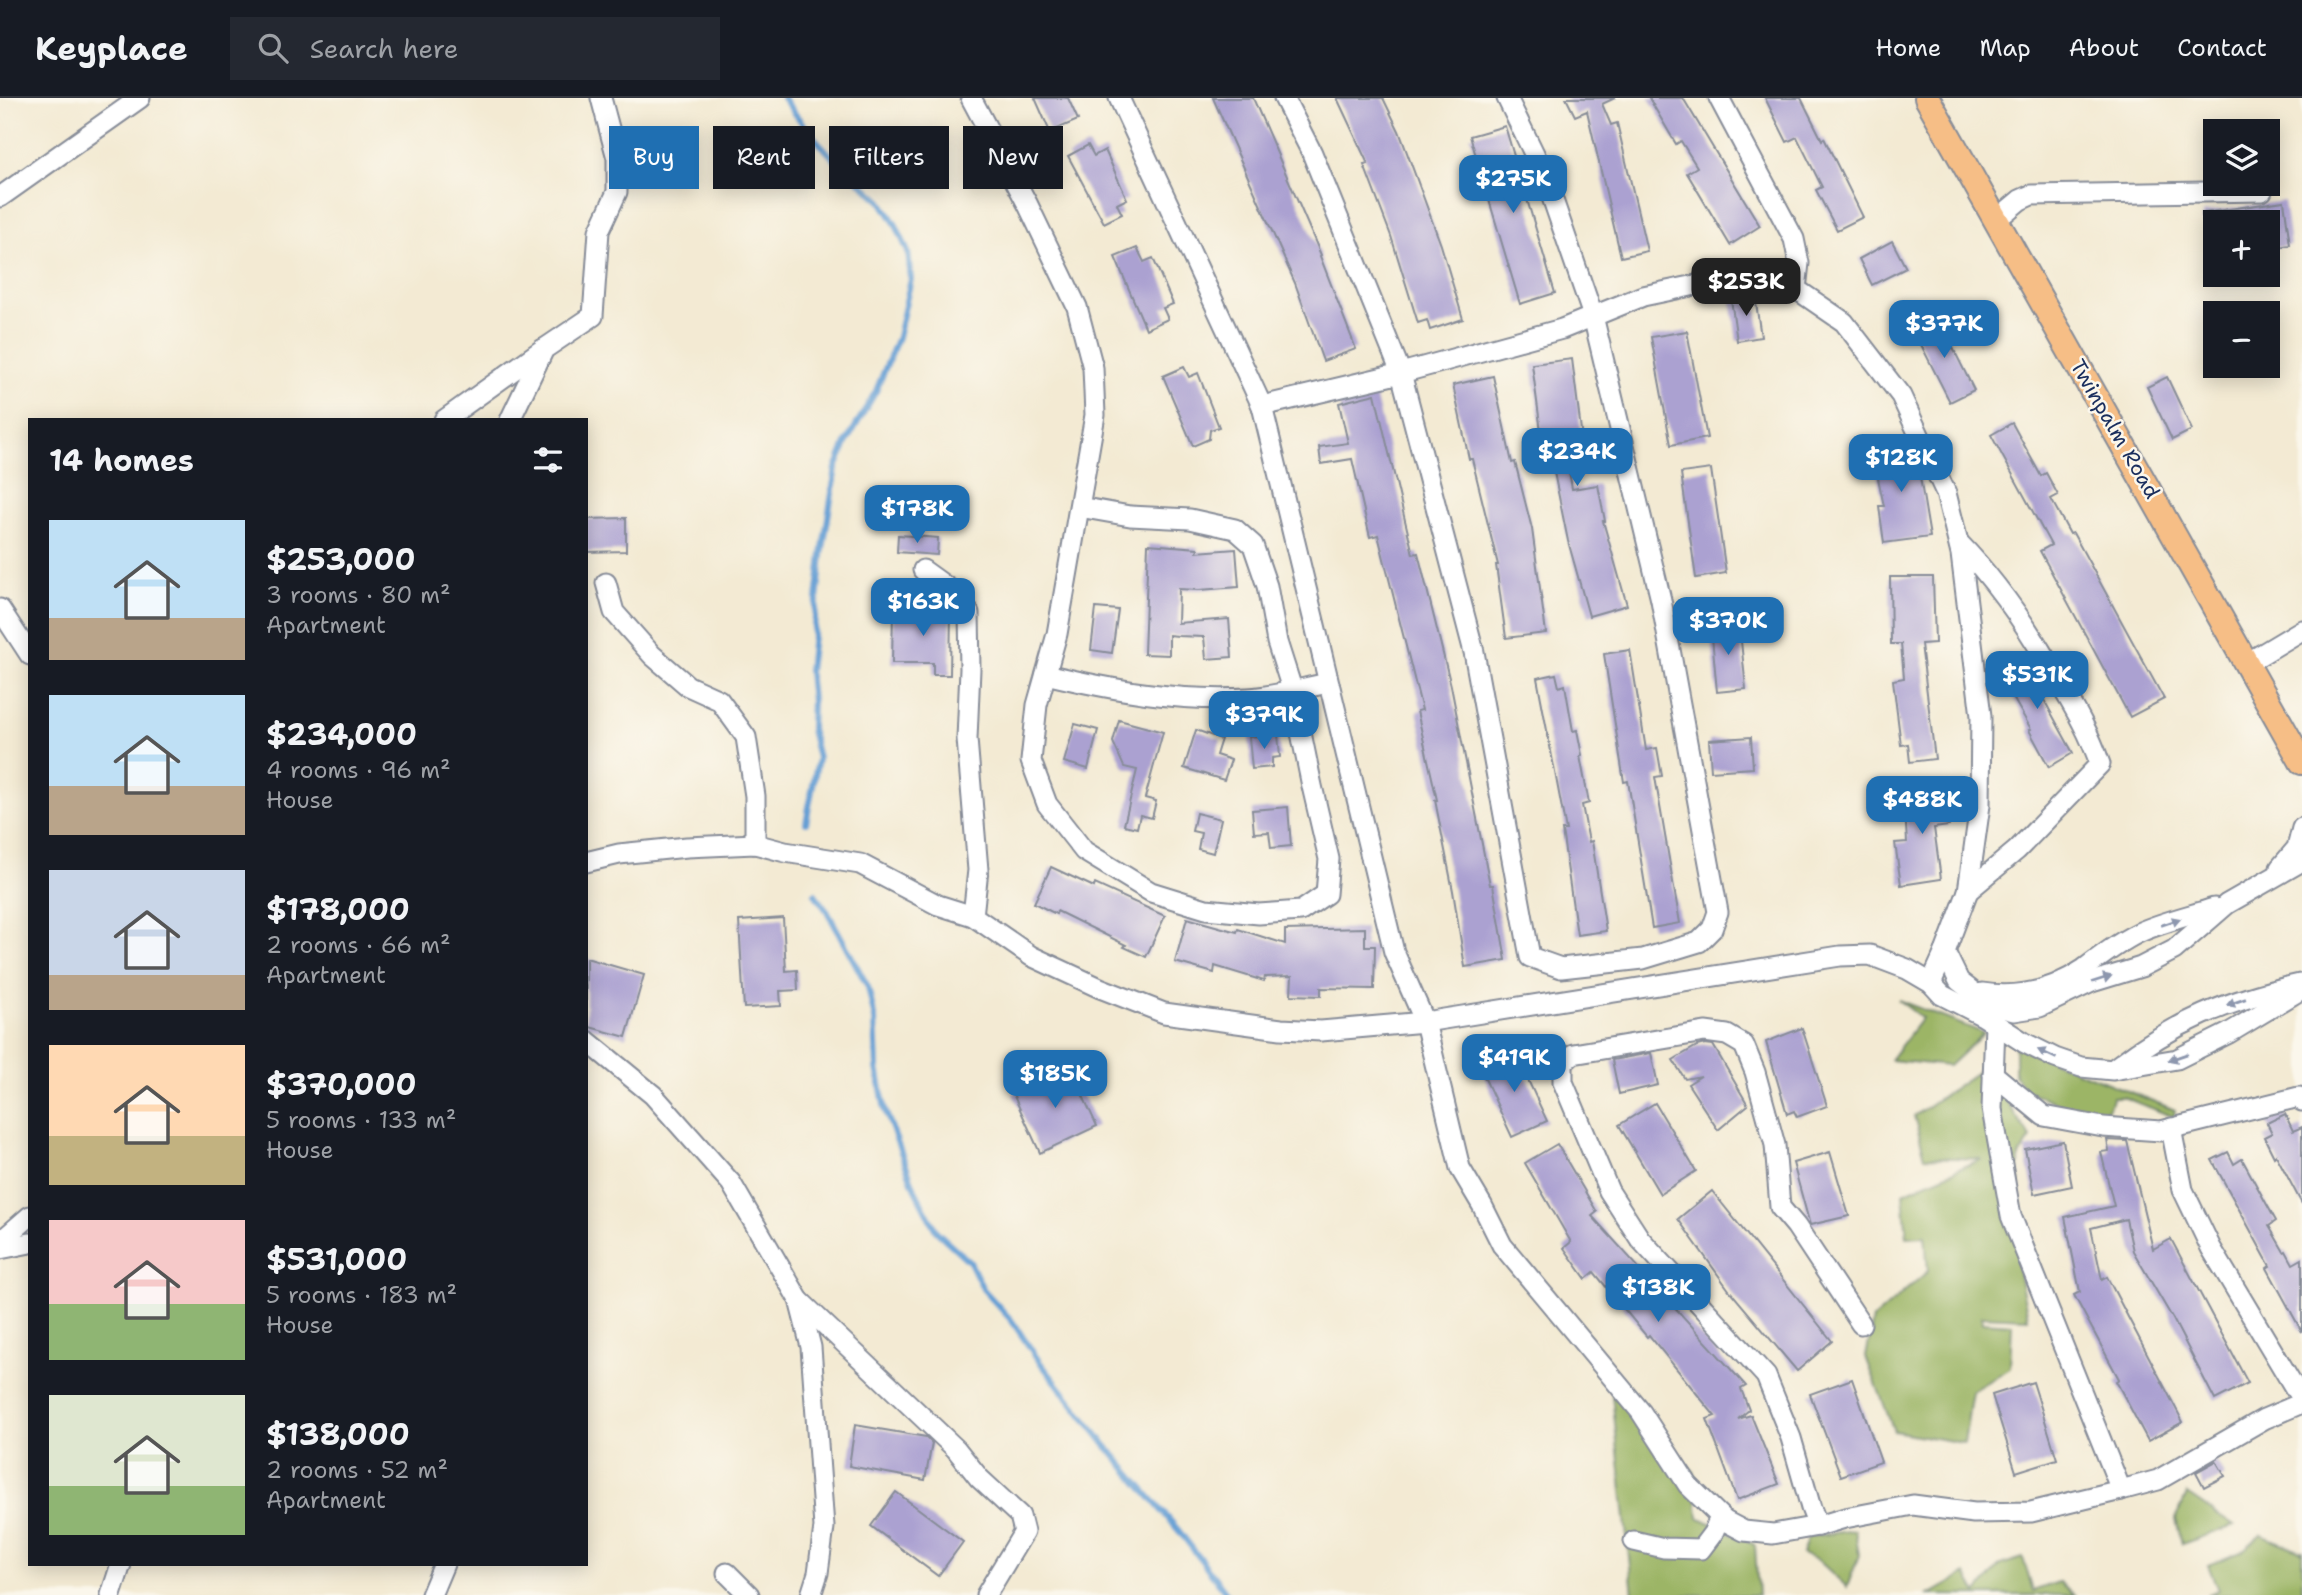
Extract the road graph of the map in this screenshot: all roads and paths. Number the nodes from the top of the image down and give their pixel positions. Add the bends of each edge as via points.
1 (140, 98) edge
2 (601, 98) edge
3 (971, 98) edge
4 (1119, 98) edge
5 (1284, 98) edge
6 (1507, 98) edge
7 (1719, 98) edge
8 (1927, 98) edge
9 (2203, 192) edge
10 (0, 197) edge
11 (1996, 220) junction
12 (1796, 289) junction
13 (1593, 316) junction
14 (544, 349) junction
15 (1401, 373) junction
16 (1262, 406) junction
17 (447, 418) edge
18 (511, 418) edge
19 (1079, 507) junction
20 (1958, 542) junction
21 (923, 570) dead end
22 (606, 583) dead end
23 (0, 609) edge
24 (2302, 630) edge
25 (28, 652) edge
26 (2247, 663) junction
27 (1046, 674) junction
28 (1328, 683) junction
29 (1293, 690) junction
30 (2302, 763) edge
31 (2302, 828) edge
32 (755, 844) junction
33 (588, 862) edge
34 (2302, 862) edge
35 (2268, 882) junction
36 (1968, 891) junction
37 (2227, 904) junction
38 (974, 916) junction
39 (1945, 952) junction
40 (1931, 983) junction
41 (2302, 986) edge
42 (1974, 992) junction
43 (1989, 1020) junction
44 (1425, 1022) junction
45 (588, 1042) edge
46 (2113, 1070) junction
47 (1993, 1074) junction
48 (2302, 1101) edge
49 (2171, 1128) junction
50 (28, 1218) edge
51 (0, 1242) edge
52 (28, 1243) edge
53 (0, 1249) edge
54 (799, 1300) junction
55 (1861, 1324) dead end
56 (2302, 1401) edge
57 (2121, 1490) junction
58 (1720, 1517) junction
59 (1818, 1526) junction
60 (1634, 1541) dead end
61 (120, 1566) edge
62 (443, 1566) edge
63 (727, 1573) dead end
64 (111, 1595) edge
65 (431, 1595) edge
66 (749, 1595) edge
67 (811, 1595) edge
68 (986, 1595) edge

1 - 10 street
2 - 14 street via 617,158 617,192 599,230 593,316
3 - 19 street via 1077,307 1093,369 1096,415
4 - 16 street
5 - 15 street via 1312,153
6 - 13 street via 1544,174
7 - 12 street via 1794,239 1799,263
8 - 11 main road, Twinpalm Road
9 - 11 street via 2031,195
11 - 26 main road, Twinpalm Road
12 - 13 street via 1715,281 1643,296
12 - 20 street via 1844,322 1901,397 1946,493
13 - 15 street via 1562,329
13 - 15 street via 1661,600 1718,912 1712,929 1699,942 1643,960 1561,968 1530,957 1474,652
14 - 17 street
14 - 18 street
15 - 16 street
16 - 28 street
19 - 27 street
19 - 29 street via 1190,519 1235,530 1253,545
20 - 36 street via 1981,716 1980,805
20 - 36 street via 1984,568 2037,643 2091,737 2100,764 2017,850
21 - 38 street via 948,588 969,613 967,739 978,870
22 - 32 street via 614,611 652,655 688,686 719,700 746,737 755,796
23 - 25 street
24 - 26 street
26 - 30 main road, Twinpalm Road
27 - 29 street via 1166,697 1251,698
27 - 29 street via 1037,705 1031,761 1047,804 1084,851 1151,892 1206,909 1259,914 1301,911 1326,894 1329,859
28 - 29 street
28 - 44 street via 1394,952
31 - 35 street via 2297,848
32 - 33 street via 687,847
32 - 38 street via 860,864 938,905
34 - 35 street
35 - 37 street
36 - 39 street
42 -> 37 street via 2002,996 2043,990 2139,933
42 -> 37 street via 1990,1004 2014,1011 2040,1007 2174,950
38 - 44 street via 1031,956 1164,1013 1321,1031
39 - 40 street
39 - 42 street via 1959,981
40 - 43 street via 1942,995
40 - 44 street via 1870,956 1840,956
41 -> 46 street via 2268,991 2199,1015 2144,1045
41 -> 46 street via 2229,1033 2177,1059
46 -> 43 street via 2081,1067 2055,1058
43 - 47 street
44 - 58 street via 1460,1168 1502,1245 1641,1412 1688,1485
45 - 54 street via 653,1095 731,1183
47 - 49 street via 2044,1116 2103,1127
47 - 57 street via 1992,1109 2011,1216
48 - 49 street via 2299,1097
49 - 56 street via 2183,1190 2205,1237
50 - 51 street
52 - 53 street
54 - 67 street via 811,1347 824,1527
54 - 68 street via 1020,1516 1024,1532
55 - 59 street via 1780,1207 1775,1145 1744,1045 1727,1035 1705,1032 1573,1054 1563,1063 1563,1082 1608,1191 1640,1239 1766,1376
56 - 57 street via 2158,1480
57 - 59 street via 2031,1512 1974,1513 1913,1505
58 - 59 street via 1744,1531 1773,1534
58 - 60 street via 1701,1549
61 - 64 street
62 - 65 street
63 - 66 street

